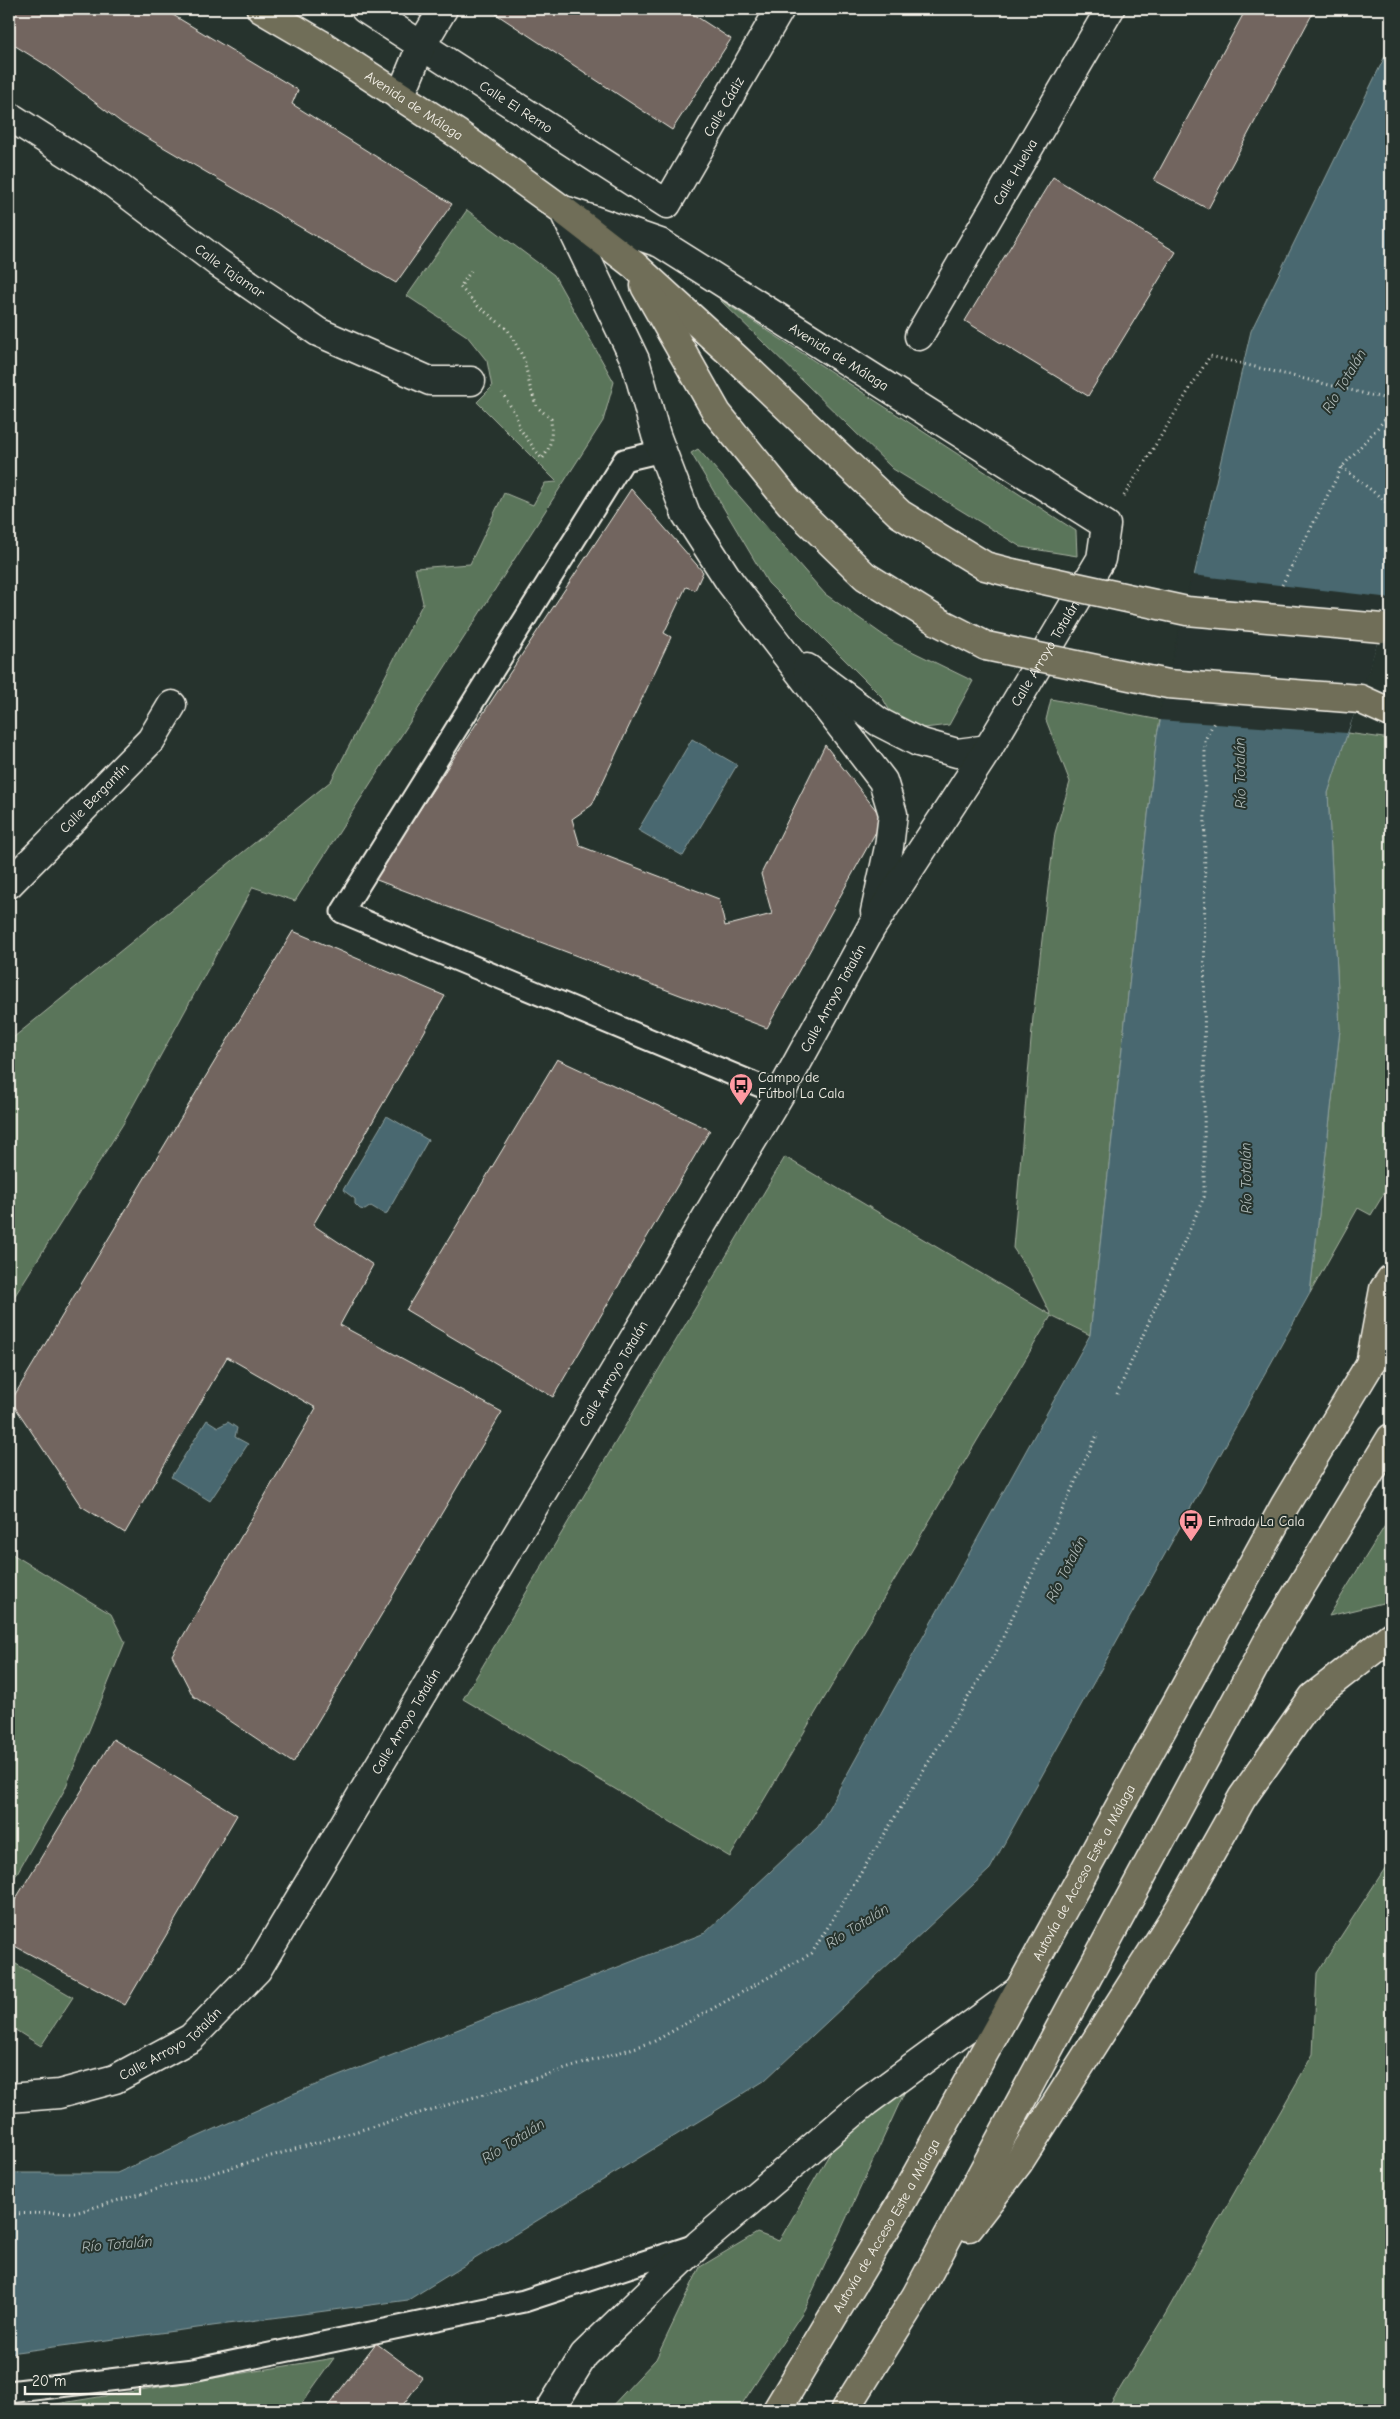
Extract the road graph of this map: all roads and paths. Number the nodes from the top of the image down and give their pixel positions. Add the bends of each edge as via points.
1 (261, 9) edge
2 (365, 9) edge
3 (443, 9) edge
4 (780, 9) edge
5 (1110, 9) edge
6 (421, 46) junction
7 (400, 97) junction
8 (9, 116) edge
9 (667, 204) joint
10 (563, 210) junction
11 (634, 265) junction
12 (471, 271) dead end
13 (919, 336) dead end
14 (470, 381) dead end
15 (497, 395) dead end
16 (1391, 400) edge
17 (1391, 414) edge
18 (662, 452) junction
19 (1342, 467) junction
20 (1391, 506) edge
21 (1106, 525) junction
22 (1281, 587) dead end
23 (1386, 628) edge
24 (779, 648) junction
25 (1360, 699) junction
26 (1391, 699) edge
27 (172, 706) dead end
28 (1218, 714) dead end
29 (1391, 714) edge
30 (988, 749) junction
31 (9, 884) edge
32 (871, 928) junction
33 (780, 1094) junction
34 (1391, 1279) edge
35 (1391, 1336) edge
36 (1370, 1364) junction
37 (1117, 1394) dead end
38 (1098, 1433) dead end
39 (1391, 1438) edge
40 (1391, 1636) edge
41 (1020, 1990) junction
42 (9, 2098) edge
43 (9, 2214) edge
44 (699, 2244) junction
45 (916, 2296) junction
46 (9, 2392) edge
47 (550, 2410) edge
48 (776, 2410) edge
49 (845, 2410) edge

1 - 7 main road, Avenida de Málaga
2 - 6 street, Calle El Remo
3 - 6 street
4 - 9 street, Calle Cádiz
5 - 13 street, Calle Huelva
6 - 7 street
6 - 9 street, Calle El Remo
7 - 10 main road, Avenida de Málaga via 458,134
8 - 14 street, Calle Tajamar via 105,177 217,262 318,332 430,381
10 - 11 main road, Avenida de Málaga
10 - 18 street via 635,360
10 - 21 street, Avenida de Málaga via 660,243
11 - 23 main road, Avenida de Málaga, bridge via 900,514 985,566 1187,611
11 - 25 main road, bridge via 717,412 790,503 865,576 939,622 986,646 1168,684
12 - 15 path via 460,287 508,330 524,359 537,407 551,419 548,452 542,459 520,429 515,413 500,388
16 - 21 path via 1210,356
17 - 19 path
18 - 24 street via 686,514 730,582
18 - 33 lane via 624,460 342,912
19 - 20 path
19 - 22 path
21 - 30 street, Calle Arroyo Totalán via 1101,559
24 - 30 street via 879,722 918,742 958,753
24 - 32 street via 883,781 893,814 890,847
25 - 26 main road
25 - 29 main road
27 - 31 street, Calle Bergantín via 151,740
28 - 37 path via 1205,740 1204,1197
30 - 32 street, Calle Arroyo Totalán
32 - 33 street, Calle Arroyo Totalán
33 - 42 street, Calle Arroyo Totalán via 257,1970 191,2038 115,2079 59,2094
34 - 36 main road via 1384,1289
35 - 36 main road, Autovía de Acceso Este a Málaga
36 - 41 main road, Autovía de Acceso Este a Málaga via 1285,1505
38 - 43 path via 997,1650 812,1953 653,2042 78,2212
39 - 45 main road via 1267,1643
40 - 45 main road via 1313,1697 1242,1798 1180,1908 1019,2162
41 - 44 street via 866,2102
41 - 48 main road, Autovía de Acceso Este a Málaga via 899,2206
44 - 46 lane via 524,2301 193,2370
44 - 47 street via 584,2356
45 - 49 main road

